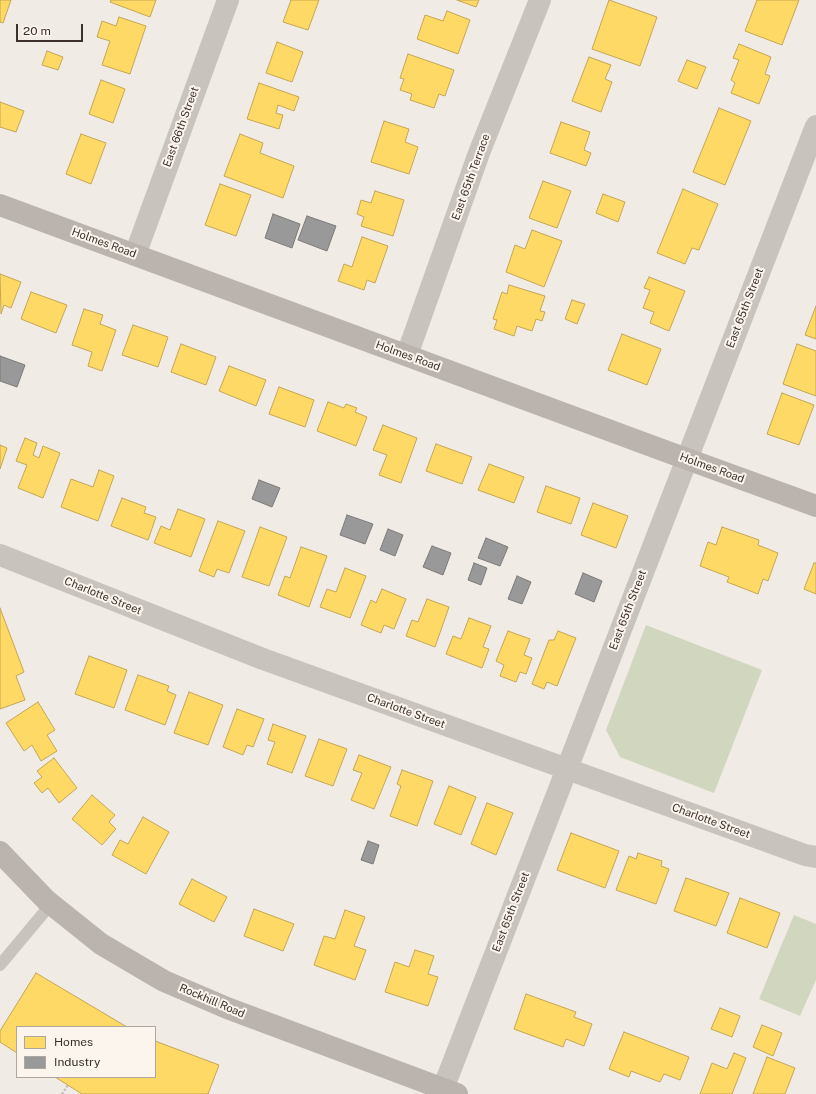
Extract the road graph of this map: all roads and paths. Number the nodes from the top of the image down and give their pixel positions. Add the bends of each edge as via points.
1 (228, 0) edge
2 (540, 0) edge
3 (816, 126) edge
4 (0, 205) edge
5 (135, 255) junction
6 (407, 356) junction
7 (686, 459) junction
8 (816, 506) edge
9 (0, 554) edge
10 (567, 769) junction
11 (0, 852) edge
12 (816, 857) edge
13 (51, 904) junction
14 (0, 965) edge
15 (68, 1085) dead end
16 (447, 1092) edge
17 (62, 1094) edge

1 - 5 street, East 66th Street
2 - 6 street, East 65th Terrace via 479,153
3 - 7 street, East 65th Street
4 - 5 main road, Holmes Road
5 - 6 main road, Holmes Road
6 - 7 main road, Holmes Road
7 - 8 main road, Holmes Road
7 - 10 street, East 65th Street
9 - 10 street, Charlotte Street via 263,659
10 - 12 street, Charlotte Street
10 - 16 street, East 65th Street
11 - 13 main road, Rockhill Road
13 - 14 lane
13 - 16 main road, Rockhill Road via 101,944 164,981 227,1008
15 - 17 path

